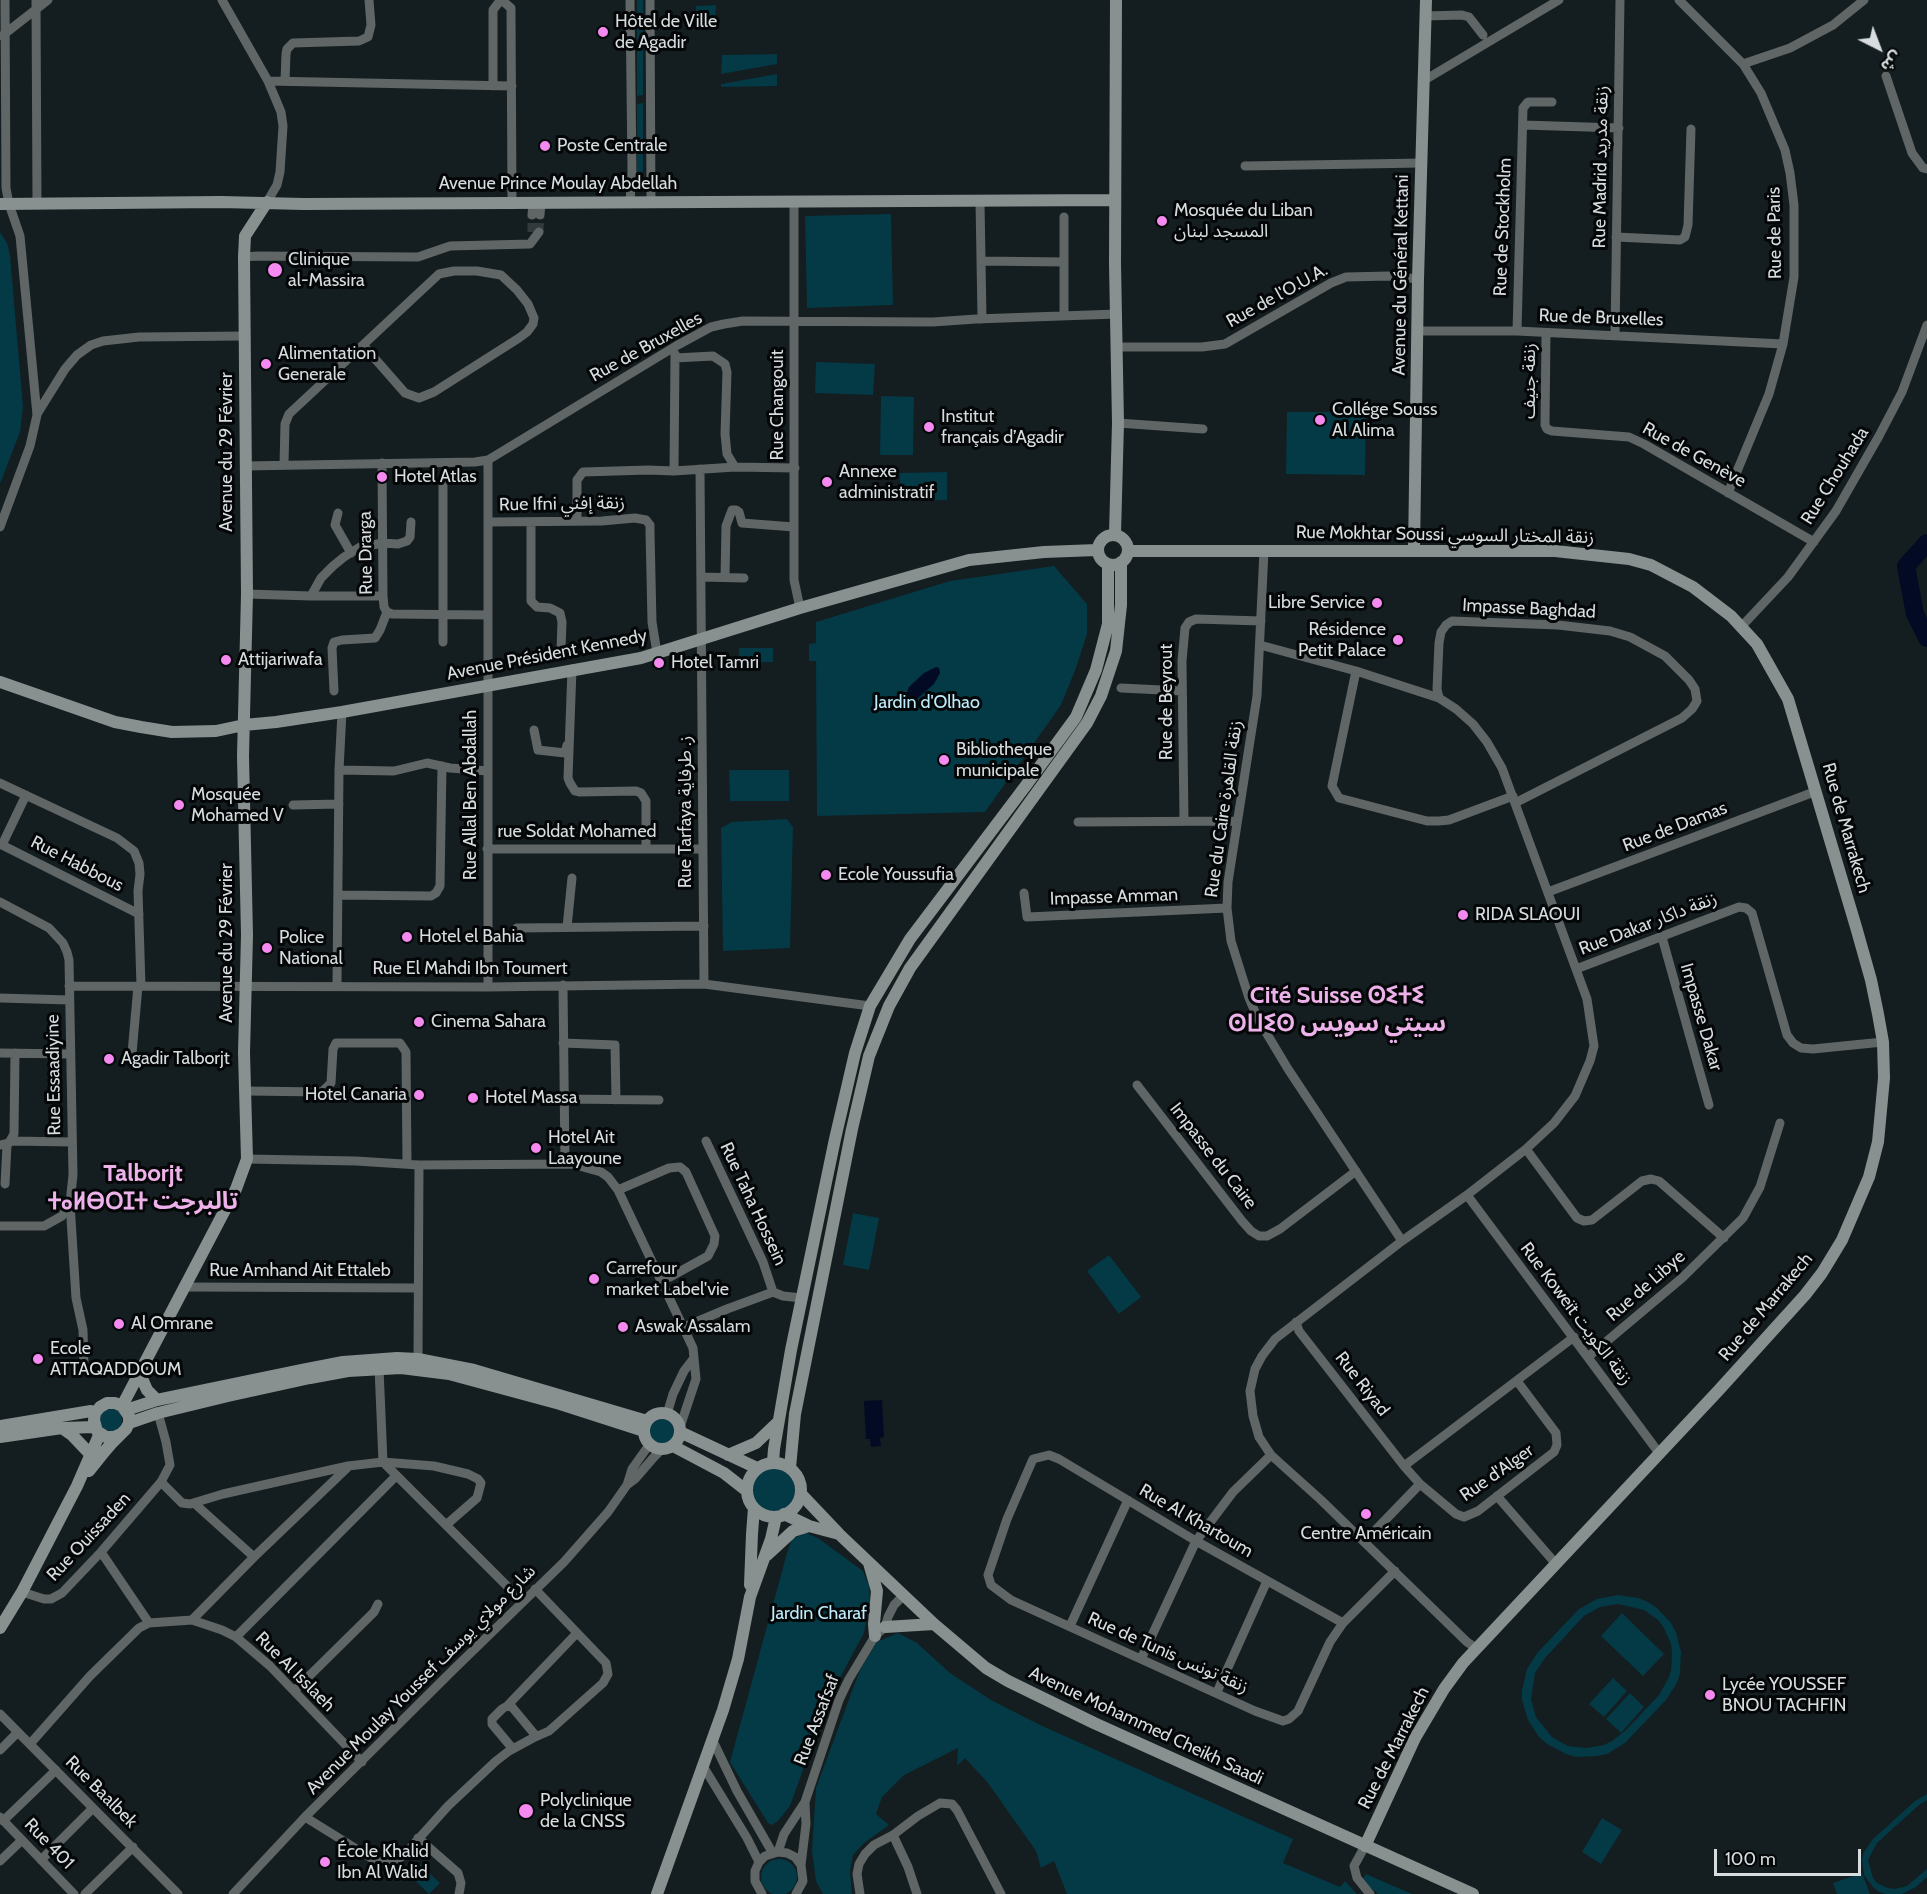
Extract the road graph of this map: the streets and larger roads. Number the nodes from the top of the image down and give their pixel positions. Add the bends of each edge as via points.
1 (5, 0) edge
2 (48, 0) edge
3 (222, 0) edge
4 (369, 0) edge
5 (630, 0) edge
6 (650, 0) edge
7 (1116, 0) edge
8 (1426, 0) edge
9 (1558, 0) edge
10 (1620, 0) edge
11 (1679, 0) edge
12 (1863, 0) edge
13 (36, 5) edge
14 (1425, 16) junction
15 (1483, 35) dead end
16 (2, 36) edge
17 (1743, 64) junction
18 (1886, 76) dead end
19 (268, 81) junction
20 (285, 81) junction
21 (1423, 81) junction
22 (493, 86) junction
23 (512, 86) junction
24 (1552, 102) dead end
25 (1523, 125) junction
26 (1619, 128) junction
27 (1691, 129) dead end
28 (1422, 163) junction
29 (1245, 166) dead end
30 (1927, 170) edge
31 (1115, 200) junction
32 (651, 201) junction
33 (980, 201) junction
34 (267, 202) junction
35 (512, 202) junction
36 (630, 202) junction
37 (794, 202) junction
38 (4, 204) edge
39 (37, 204) junction
40 (1064, 217) dead end
41 (536, 234) dead end
42 (1616, 237) junction
43 (244, 257) junction
44 (981, 261) junction
45 (1064, 262) junction
46 (1418, 279) junction
47 (1117, 314) junction
48 (1064, 316) junction
49 (982, 319) junction
50 (795, 322) junction
51 (1927, 325) edge
52 (1418, 331) junction
53 (1516, 331) junction
54 (1546, 333) junction
55 (1615, 335) junction
56 (245, 336) junction
57 (1783, 344) junction
58 (363, 345) junction
59 (676, 345) junction
60 (1118, 346) junction
61 (675, 358) junction
62 (37, 415) junction
63 (1118, 423) junction
64 (1203, 429) dead end
65 (1547, 429) joint
66 (488, 460) junction
67 (382, 463) junction
68 (284, 465) junction
69 (245, 466) junction
70 (735, 467) junction
71 (795, 468) junction
72 (700, 470) junction
73 (674, 471) junction
74 (443, 480) dead end
75 (1728, 493) junction
76 (338, 513) dead end
77 (577, 521) junction
78 (411, 522) dead end
79 (489, 522) junction
80 (531, 522) junction
81 (0, 527) edge
82 (794, 527) junction
83 (1115, 534) junction
84 (1814, 542) junction
85 (382, 543) junction
86 (1097, 550) junction
87 (1128, 551) junction
88 (1264, 551) junction
89 (1414, 551) junction
90 (351, 553) junction
91 (1121, 562) junction
92 (1108, 564) junction
93 (701, 577) junction
94 (725, 577) junction
95 (744, 578) dead end
96 (247, 594) junction
97 (311, 596) junction
98 (383, 596) junction
99 (800, 608) junction
100 (387, 612) junction
101 (443, 614) junction
102 (488, 615) junction
103 (1261, 621) junction
104 (1741, 627) junction
105 (702, 640) junction
106 (443, 642) dead end
107 (1260, 645) junction
108 (561, 649) dead end
109 (657, 653) junction
110 (569, 670) junction
111 (1356, 671) junction
112 (0, 682) edge
113 (488, 685) junction
114 (1121, 688) dead end
115 (334, 691) dead end
116 (1182, 691) junction
117 (1439, 698) junction
118 (342, 712) junction
119 (244, 725) junction
120 (534, 730) dead end
121 (442, 766) junction
122 (339, 770) junction
123 (488, 771) junction
124 (0, 783) edge
125 (1814, 792) junction
126 (26, 795) junction
127 (1514, 800) junction
128 (339, 804) junction
129 (293, 805) dead end
130 (1184, 820) junction
131 (1237, 821) junction
132 (1078, 822) dead end
133 (1, 845) edge
134 (487, 849) junction
135 (646, 849) junction
136 (703, 849) junction
137 (572, 878) dead end
138 (1548, 892) junction
139 (1024, 893) dead end
140 (338, 895) junction
141 (0, 902) edge
142 (1227, 908) junction
143 (139, 914) junction
144 (704, 926) junction
145 (567, 927) junction
146 (517, 928) dead end
147 (1662, 937) junction
148 (1576, 969) junction
149 (704, 984) junction
150 (247, 985) junction
151 (337, 985) junction
152 (562, 985) junction
153 (69, 986) junction
154 (140, 986) junction
155 (488, 987) junction
156 (0, 998) edge
157 (69, 1000) junction
158 (870, 1006) junction
159 (1883, 1042) junction
160 (563, 1043) junction
161 (0, 1053) edge
162 (15, 1053) junction
163 (132, 1053) dead end
164 (70, 1054) junction
165 (1137, 1085) dead end
166 (246, 1091) junction
167 (564, 1099) junction
168 (616, 1100) junction
169 (659, 1100) dead end
170 (1709, 1106) dead end
171 (1780, 1123) dead end
172 (706, 1141) dead end
173 (72, 1142) junction
174 (6, 1144) edge
175 (1526, 1149) junction
176 (247, 1159) junction
177 (407, 1164) junction
178 (565, 1164) junction
179 (419, 1165) junction
180 (1356, 1171) junction
181 (5, 1184) dead end
182 (618, 1190) junction
183 (1467, 1195) junction
184 (70, 1203) junction
185 (0, 1226) edge
186 (1724, 1238) junction
187 (1402, 1241) junction
188 (661, 1280) junction
189 (183, 1287) junction
190 (417, 1288) junction
191 (773, 1292) junction
192 (802, 1298) junction
193 (1296, 1322) junction
194 (684, 1327) junction
195 (1574, 1337) junction
196 (1588, 1357) junction
197 (694, 1358) junction
198 (418, 1359) junction
199 (84, 1366) dead end
200 (379, 1368) junction
201 (140, 1374) junction
202 (1517, 1381) junction
203 (157, 1400) junction
204 (124, 1408) junction
205 (95, 1413) junction
206 (158, 1413) junction
207 (667, 1414) junction
208 (778, 1421) junction
209 (129, 1423) junction
210 (0, 1426) edge
211 (645, 1426) junction
212 (63, 1428) junction
213 (97, 1430) junction
214 (680, 1430) junction
215 (121, 1434) junction
216 (0, 1437) edge
217 (650, 1445) junction
218 (668, 1448) junction
219 (1659, 1452) junction
220 (91, 1455) junction
221 (728, 1455) junction
222 (1271, 1455) junction
223 (1033, 1459) joint
224 (383, 1462) junction
225 (773, 1462) junction
226 (348, 1466) junction
227 (1404, 1466) junction
228 (757, 1468) junction
229 (790, 1468) junction
230 (396, 1476) junction
231 (161, 1482) junction
232 (1420, 1484) junction
233 (627, 1485) junction
234 (77, 1486) junction
235 (747, 1491) junction
236 (801, 1494) junction
237 (1497, 1496) junction
238 (1128, 1500) junction
239 (194, 1503) junction
240 (754, 1509) junction
241 (780, 1515) junction
242 (446, 1525) junction
243 (809, 1526) junction
244 (839, 1534) junction
245 (1196, 1541) junction
246 (1364, 1542) junction
247 (101, 1552) junction
248 (254, 1557) junction
249 (764, 1558) junction
250 (867, 1560) junction
251 (1556, 1564) junction
252 (1395, 1571) junction
253 (1267, 1581) junction
254 (535, 1589) junction
255 (22, 1592) junction
256 (904, 1595) junction
257 (750, 1597) junction
258 (522, 1601) junction
259 (378, 1604) dead end
260 (192, 1620) junction
261 (149, 1623) junction
262 (1342, 1623) junction
263 (934, 1624) junction
264 (1070, 1626) junction
265 (885, 1627) junction
266 (0, 1628) edge
267 (577, 1633) junction
268 (875, 1636) junction
269 (236, 1637) junction
270 (1476, 1648) junction
271 (1141, 1659) junction
272 (294, 1691) junction
273 (1217, 1692) junction
274 (507, 1706) junction
275 (0, 1714) edge
276 (18, 1732) junction
277 (536, 1736) junction
278 (713, 1741) junction
279 (30, 1744) junction
280 (513, 1749) junction
281 (0, 1750) edge
282 (362, 1762) junction
283 (703, 1766) junction
284 (56, 1770) junction
285 (805, 1802) junction
286 (93, 1808) junction
287 (305, 1817) junction
288 (2, 1819) edge
289 (893, 1835) junction
290 (418, 1838) junction
291 (22, 1840) junction
292 (1365, 1846) junction
293 (133, 1847) junction
294 (775, 1852) junction
295 (41, 1860) junction
296 (0, 1861) edge
297 (759, 1862) junction
298 (801, 1864) junction
299 (755, 1881) junction
300 (799, 1890) edge
301 (74, 1894) edge
302 (85, 1894) edge
303 (178, 1894) edge
304 (233, 1894) edge
305 (459, 1894) edge
306 (657, 1894) edge
307 (749, 1894) edge
308 (762, 1894) edge
309 (809, 1894) edge
310 (860, 1894) edge
311 (917, 1894) edge
312 (1002, 1894) edge
313 (1370, 1894) edge
314 (1473, 1894) edge

1 - 16 street
2 - 13 street
3 - 19 street
4 - 20 street via 368,37 293,43 287,49
5 - 36 street
6 - 32 street
7 - 31 street
8 - 14 street, Avenue du Général Kettani
9 - 21 street
10 - 26 street, Rue Madrid زنقة مدريد
11 - 17 street, Rue de Paris
12 - 17 street via 1833,24 1790,48
13 - 16 street
13 - 39 street
14 - 15 street via 1470,17
14 - 21 street, Avenue du Général Kettani
16 - 38 street
17 - 57 street, Rue de Paris via 1774,122 1790,173 1794,277
18 - 30 street via 1912,153
19 - 20 street
19 - 34 street via 283,126 280,172
20 - 22 street
21 - 28 street, Avenue du Général Kettani
22 - 23 street
22 - 23 street via 493,10 504,2 511,8
23 - 35 street
24 - 25 street, Rue de Stockholm via 1528,102 1523,108
25 - 26 street
25 - 53 street, Rue de Stockholm
26 - 42 street, Rue Madrid زنقة مدريد
27 - 42 street via 1685,237
28 - 29 street
28 - 46 street, Avenue du Général Kettani
31 - 33 street, Avenue Prince Moulay Abdellah
31 - 47 street
32 - 36 street, Avenue Prince Moulay Abdellah
32 - 37 street, Avenue Prince Moulay Abdellah
33 - 37 street, Avenue Prince Moulay Abdellah
33 - 44 street
34 - 35 street, Avenue Prince Moulay Abdellah
34 - 39 street, Avenue Prince Moulay Abdellah
34 - 43 street, Avenue du 29 Février via 245,236
35 - 36 street, Avenue Prince Moulay Abdellah via 536,209
37 - 50 street, Rue Changouit
38 - 39 street, Avenue Prince Moulay Abdellah
38 - 62 street via 20,236
40 - 45 street
41 - 43 street via 530,244 450,246 418,257
42 - 55 street, Rue Madrid زنقة مدريد
43 - 56 street, Avenue du 29 Février
44 - 45 street
44 - 49 street
45 - 48 street
46 - 52 street, Avenue du Général Kettani
46 - 60 street, Rue de l'O.U.A. via 1346,277 1331,282 1225,344
47 - 48 street, Rue de Bruxelles
47 - 60 street
48 - 49 street, Rue de Bruxelles
49 - 50 street, Rue de Bruxelles
50 - 59 street, Rue de Bruxelles via 724,324
50 - 71 street, Rue Changouit
51 - 84 street, Rue Chouhada via 1902,392 1880,436
52 - 53 street, Rue de Bruxelles
52 - 89 street, Avenue du Général Kettani
53 - 54 street, Rue de Bruxelles
54 - 55 street, Rue de Bruxelles
54 - 65 street, زنقة جنيف
55 - 57 street, Rue de Bruxelles
56 - 62 street via 128,337 97,343 77,355 65,369
56 - 69 street, Avenue du 29 Février
57 - 75 street, Rue de Paris via 1769,394
58 - 58 street via 405,393 418,398 434,392 519,338 534,318 518,290 501,275 445,272
58 - 68 street via 290,414 285,424
59 - 61 street
59 - 66 street, Rue de Bruxelles
60 - 63 street
61 - 70 street via 713,356 726,364 726,444
61 - 73 street
62 - 81 street via 30,446
63 - 64 street
63 - 83 street
65 - 75 street, Rue de Genève via 1629,437
66 - 67 street, Rue de Bruxelles
66 - 79 street, Rue Allal Ben Abdallah
67 - 68 street, Rue de Bruxelles
67 - 85 street, Rue Drarga
68 - 69 street, Rue de Bruxelles
69 - 96 street, Avenue du 29 Février
70 - 71 street
70 - 72 street
71 - 82 street, Rue Changouit
72 - 73 street
72 - 93 street, Rue Tarfaya ز. طرفاية
73 - 77 street via 583,472 578,480
74 - 101 street
75 - 84 street, Rue de Genève
76 - 90 street via 334,525
77 - 80 street, Rue Ifni زنقة إفني
77 - 109 street, Rue Ifni زنقة إفني via 634,518 648,522
78 - 85 street via 407,541
79 - 80 street, Rue Ifni زنقة إفني
79 - 102 street, Rue Allal Ben Abdallah
80 - 108 street via 531,601 561,615
82 - 94 street via 742,523 739,512 732,510 726,526
82 - 99 street, Rue Changouit via 794,580
83 - 86 street via 1104,537
83 - 87 street via 1127,543
84 - 104 street, Rue Chouhada via 1788,577
85 - 90 street
85 - 98 street, Rue Drarga
86 - 92 street
86 - 99 street, Avenue Président Kennedy via 969,560
87 - 88 street, Rue Mokhtar Soussi زنقة المختار السوسي
87 - 91 street
88 - 89 street, Rue Mokhtar Soussi زنقة المختار السوسي
88 - 103 street, Rue du Caire زنقة القاهرة
89 - 104 street, Rue Mokhtar Soussi زنقة المختار السوسي via 1555,551 1629,559 1693,587
90 - 97 street via 321,578
91 - 92 street
91 - 229 street via 1116,651 1088,723 910,968 889,1006 870,1056 795,1414
92 - 158 street via 1108,624 1096,670 1076,717 910,939
93 - 94 street
93 - 105 street, Rue Tarfaya ز. طرفاية
94 - 95 street
96 - 97 street
96 - 119 street, Avenue du 29 Février
97 - 98 street
98 - 100 street, Rue Drarga
99 - 105 street, Avenue Président Kennedy
100 - 101 street, Rue Drarga
100 - 115 street via 375,638 334,642
101 - 102 street, Rue Drarga
101 - 106 street
102 - 113 street, Rue Allal Ben Abdallah
103 - 107 street, Rue du Caire زنقة القاهرة
103 - 116 street, Rue de Beyrout via 1203,618 1189,622 1183,636
104 - 125 street, Rue de Marrakech via 1757,644 1788,699
105 - 109 street, Avenue Président Kennedy
105 - 136 street, Rue Tarfaya ز. طرفاية
107 - 111 street
107 - 131 street, Rue du Caire زنقة القاهرة via 1257,696
109 - 110 street, Avenue Président Kennedy
110 - 113 street, Avenue Président Kennedy
110 - 120 street via 565,753 538,750
110 - 135 street via 570,783 579,792 641,793 646,801
111 - 117 street
111 - 127 street via 1332,786 1340,798 1427,821 1449,820
112 - 119 street, Avenue Président Kennedy via 141,728 216,731
113 - 118 street, Avenue Président Kennedy
113 - 123 street, Rue Allal Ben Abdallah
114 - 116 street
116 - 130 street, Rue de Beyrout
117 - 127 street via 1473,724 1502,768
117 - 127 street, Impasse Baghdad via 1439,643 1441,632 1452,621 1610,631 1665,656 1695,689 1697,701 1682,718
118 - 119 street, Avenue Président Kennedy
118 - 122 street
119 - 150 street, Avenue du 29 Février
121 - 122 street via 428,763 394,771
121 - 123 street
121 - 140 street via 440,886 436,893
122 - 128 street
123 - 134 street, Rue Allal Ben Abdallah
124 - 126 street
125 - 138 street, Rue de Damas
125 - 159 street, Rue de Marrakech via 1871,980
126 - 133 street
126 - 143 street via 117,838 134,851 140,874
127 - 138 street
128 - 129 street
128 - 140 street
130 - 131 street
130 - 132 street
131 - 142 street, Rue du Caire زنقة القاهرة
133 - 143 street, Rue Habbous
134 - 135 street, rue Soldat Mohamed
134 - 155 street, Rue Allal Ben Abdallah
135 - 136 street, rue Soldat Mohamed
136 - 144 street, Rue Tarfaya ز. طرفاية
137 - 145 street
138 - 148 street
139 - 142 street, Impasse Amman via 1027,917
140 - 151 street
141 - 153 street, Rue Essaadiyine via 56,934 67,952
142 - 180 street, Rue du Caire زنقة القاهرة via 1236,959 1258,1019
143 - 154 street
144 - 145 street
144 - 149 street, Rue Tarfaya ز. طرفاية
145 - 146 street
147 - 148 street, Rue Dakar زنقة داكار
147 - 159 street, Rue Dakar زنقة داكار via 1739,907 1746,908 1752,913 1787,1035 1793,1043 1813,1049
147 - 170 street, Impasse Dakar
148 - 175 street via 1592,1021 1594,1046 1590,1061 1575,1096
149 - 152 street, Rue El Mahdi Ibn Toumert
149 - 158 street, Rue El Mahdi Ibn Toumert
150 - 151 street, Rue El Mahdi Ibn Toumert
150 - 154 street, Rue El Mahdi Ibn Toumert
150 - 166 street, Avenue du 29 Février
151 - 155 street, Rue El Mahdi Ibn Toumert
152 - 155 street, Rue El Mahdi Ibn Toumert
152 - 160 street
153 - 154 street, Rue El Mahdi Ibn Toumert
153 - 157 street, Rue Essaadiyine
154 - 163 street
156 - 157 street
157 - 164 street, Rue Essaadiyine
158 - 192 street via 855,1053
159 - 219 street, Rue de Marrakech via 1878,1142 1869,1177 1842,1240 1805,1295
160 - 167 street
160 - 168 street via 615,1045
161 - 162 street
162 - 164 street
162 - 174 street via 14,1134
164 - 173 street, Rue Essaadiyine
165 - 180 street, Impasse du Caire via 1242,1221 1259,1236 1280,1229
166 - 176 street, Avenue du 29 Février
166 - 177 street via 322,1092 331,1083 336,1043 400,1043 406,1052
167 - 168 street
167 - 178 street
168 - 169 street
171 - 186 street, Rue de Libye via 1760,1187 1743,1218
172 - 191 street, Rue Taha Hossein via 763,1262
173 - 174 street
173 - 184 street, Rue Essaadiyine
174 - 181 street
175 - 183 street
175 - 186 street via 1577,1218 1592,1220 1642,1181 1651,1179 1659,1181
176 - 177 street
176 - 189 street, Avenue du 29 Février via 236,1189
177 - 179 street
178 - 179 street
178 - 182 street via 601,1172
179 - 190 street
180 - 187 street, Rue du Caire زنقة القاهرة
182 - 188 street
182 - 188 street via 676,1166 686,1172 694,1187 715,1236 712,1250 700,1261
183 - 187 street
183 - 195 street, Rue Koweït زنقة الكويت
184 - 185 street via 62,1216 44,1226
184 - 199 street, Rue Essaadiyine
186 - 196 street, Rue de Libye via 1683,1278
187 - 193 street
188 - 194 street
189 - 190 street, Rue Amhand Ait Ettaleb
189 - 201 street, Avenue du 29 Février
190 - 198 street
191 - 192 street
191 - 194 street, Rue Taha Hossein
192 - 208 street
193 - 222 street via 1262,1356 1251,1391 1259,1437
193 - 227 street, Rue Riyad
194 - 197 street
195 - 196 street, Rue Koweït زنقة الكويت
195 - 202 street
196 - 219 street, Rue Koweït زنقة الكويت
197 - 207 street via 684,1371
197 - 214 street via 696,1379
198 - 203 street via 343,1362
198 - 211 street via 474,1370
200 - 206 street via 310,1378
200 - 211 street via 449,1374
200 - 224 street
201 - 203 street
201 - 204 street, Avenue du 29 Février
202 - 227 street
202 - 237 street, Rue d'Alger via 1552,1426 1557,1445 1554,1452
203 - 204 street
204 - 205 street via 115,1402 107,1403
204 - 209 street
205 - 210 street
205 - 213 street
206 - 209 street
206 - 231 street, Rue Ouissaden via 170,1456
207 - 211 street via 656,1414
207 - 214 street via 675,1419
208 - 221 street via 756,1443
208 - 225 street
209 - 215 street
211 - 217 street via 645,1438
212 - 213 street
212 - 216 street
212 - 220 street
213 - 215 street via 106,1437
213 - 220 street
214 - 218 street
214 - 221 street
215 - 234 street
217 - 218 street
217 - 233 street, Avenue Moulay Youssef شارع مولاي يوسف via 632,1469
218 - 233 street, Avenue Moulay Youssef شارع مولاي يوسف
218 - 235 street via 724,1473
219 - 251 street, Rue de Marrakech
220 - 234 street
221 - 228 street
222 - 245 street via 1233,1492
222 - 246 street
223 - 238 street, Rue Al Khartoum via 1049,1455 1059,1459
223 - 264 street, Rue de Tunis زنقة تونس via 1007,1519 988,1580 1011,1600
224 - 226 street
224 - 230 street
224 - 242 street via 434,1466 478,1479 481,1488 477,1498
225 - 228 street
225 - 229 street
226 - 239 street
226 - 248 street
227 - 232 street, Rue d'Alger
228 - 235 street via 749,1478
229 - 236 street via 799,1480
230 - 242 street
230 - 269 street
231 - 239 street via 182,1503
231 - 247 street, Rue Ouissaden
232 - 237 street, Rue d'Alger via 1460,1516 1478,1511
232 - 246 street
233 - 254 street, Avenue Moulay Youssef شارع مولاي يوسف via 584,1541
234 - 255 street
235 - 240 street
236 - 241 street via 796,1505
236 - 244 street, Avenue Mohammed Cheikh Saadi
237 - 251 street
238 - 245 street, Rue Al Khartoum
238 - 264 street
239 - 248 street
240 - 241 street via 765,1515
240 - 257 street
241 - 243 street, Avenue Mohammed Cheikh Saadi
241 - 249 street
242 - 258 street
243 - 244 street, Avenue Mohammed Cheikh Saadi
243 - 249 street via 792,1531
244 - 250 street, Avenue Mohammed Cheikh Saadi
245 - 253 street, Rue Al Khartoum
245 - 271 street
246 - 252 street
247 - 255 street, Rue Ouissaden via 62,1593 51,1599
247 - 261 street
248 - 260 street
249 - 257 street
250 - 256 street, Avenue Mohammed Cheikh Saadi
250 - 268 street via 877,1591
251 - 270 street, Rue de Marrakech
252 - 262 street, Rue de Tunis زنقة تونس
252 - 270 street
253 - 262 street, Rue Al Khartoum
253 - 273 street
254 - 258 street, Avenue Moulay Youssef شارع مولاي يوسف
254 - 267 street
255 - 266 street
256 - 263 street, Avenue Mohammed Cheikh Saadi
256 - 265 street, Rue Assafsaf via 894,1605
257 - 278 street via 738,1659
258 - 282 street, Avenue Moulay Youssef شارع مولاي يوسف
259 - 272 street
260 - 261 street, Rue Al Isslaeh
260 - 269 street, Rue Al Isslaeh
261 - 279 street via 124,1641
262 - 273 street, Rue de Tunis زنقة تونس via 1298,1711 1289,1719 1273,1718
263 - 265 street
263 - 292 street, Avenue Mohammed Cheikh Saadi via 986,1668 1008,1681
264 - 271 street, Rue de Tunis زنقة تونس
265 - 268 street, Rue Assafsaf
267 - 274 street
267 - 277 street via 606,1663 607,1678 549,1731
268 - 285 street, Rue Assafsaf via 839,1700
269 - 272 street, Rue Al Isslaeh
270 - 292 street, Rue de Marrakech via 1427,1718
271 - 273 street, Rue de Tunis زنقة تونس
272 - 282 street, Rue Al Isslaeh
274 - 277 street via 518,1713
274 - 280 street via 492,1724
275 - 276 street, Rue Baalbek
276 - 279 street, Rue Baalbek
276 - 281 street
277 - 280 street
278 - 283 street
278 - 294 street via 737,1791
279 - 284 street, Rue Baalbek
280 - 290 street
282 - 287 street, Avenue Moulay Youssef شارع مولاي يوسف
283 - 297 street
283 - 306 street
284 - 286 street, Rue Baalbek
284 - 288 street
285 - 294 street, Rue Assafsaf
285 - 298 street, Rue Assafsaf
286 - 293 street, Rue Baalbek
286 - 295 street
287 - 290 street via 386,1864 397,1860
287 - 304 street, Avenue Moulay Youssef شارع مولاي يوسف
288 - 291 street, Rue 401
289 - 310 street via 874,1845 859,1864
289 - 311 street
289 - 312 street via 940,1803 952,1804
290 - 305 street via 458,1873
291 - 295 street, Rue 401
291 - 296 street
292 - 313 street via 1354,1866 1357,1878
292 - 314 street, Avenue Mohammed Cheikh Saadi
293 - 302 street
293 - 303 street, Rue Baalbek
294 - 297 street
294 - 298 street via 787,1853
295 - 301 street, Rue 401
297 - 299 street
298 - 300 street, Rue Assafsaf via 804,1875
299 - 307 street
299 - 308 street
300 - 309 street

